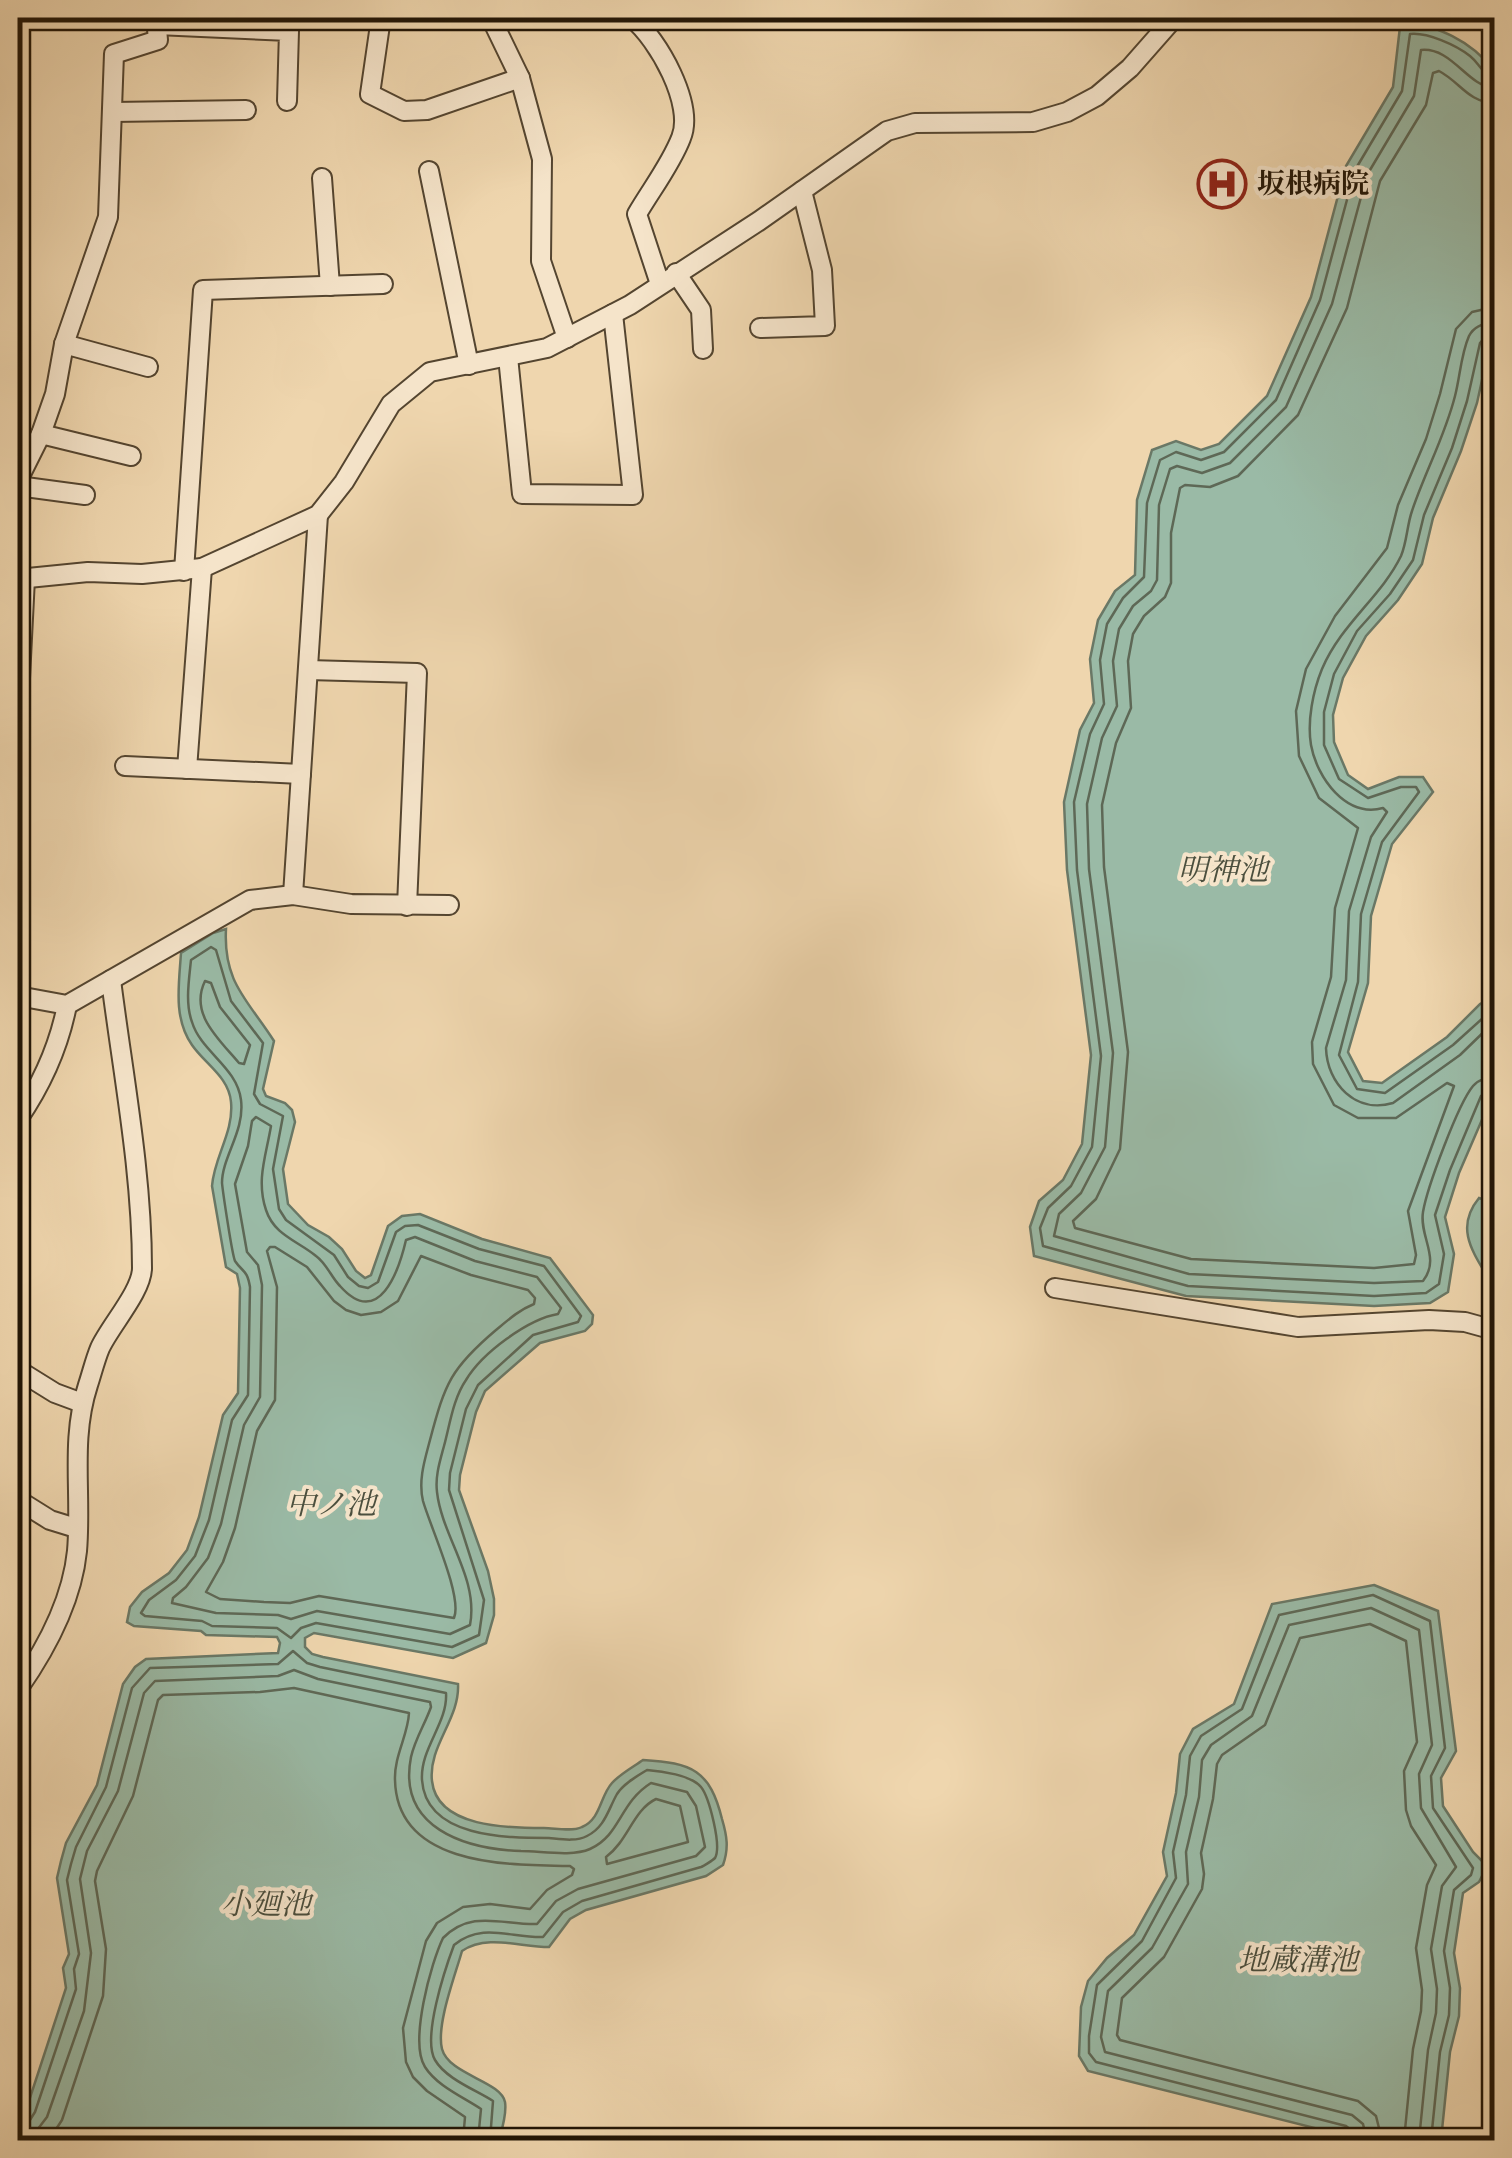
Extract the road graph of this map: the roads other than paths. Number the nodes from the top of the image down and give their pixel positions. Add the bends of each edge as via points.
1 (382, 18) edge
2 (491, 18) edge
3 (632, 18) edge
4 (1174, 18) edge
5 (156, 21) edge
6 (520, 78) junction
7 (287, 100) dead end
8 (246, 110) dead end
9 (113, 112) junction
10 (429, 171) dead end
11 (322, 178) dead end
12 (802, 191) junction
13 (676, 272) junction
14 (383, 284) dead end
15 (660, 284) junction
16 (330, 286) junction
17 (613, 314) junction
18 (760, 328) dead end
19 (567, 338) junction
20 (64, 344) junction
21 (702, 349) dead end
22 (508, 357) junction
23 (470, 365) junction
24 (148, 368) dead end
25 (40, 434) junction
26 (131, 456) dead end
27 (18, 483) edge
28 (85, 495) dead end
29 (318, 515) junction
30 (193, 570) junction
31 (21, 578) edge
32 (308, 670) junction
33 (18, 718) edge
34 (125, 766) dead end
35 (187, 769) junction
36 (301, 774) junction
37 (293, 895) junction
38 (449, 905) dead end
39 (407, 906) junction
40 (111, 980) junction
41 (18, 996) edge
42 (67, 1005) junction
43 (18, 1119) edge
44 (1055, 1288) dead end
45 (1494, 1330) edge
46 (18, 1370) edge
47 (82, 1403) junction
48 (18, 1500) edge
49 (76, 1528) junction
50 (18, 1690) edge

1 - 6 street via 370,94 404,111 427,110
2 - 6 street
3 - 15 street via 667,62 684,113 683,136 637,214
4 - 12 street via 1130,68 1067,112 1033,122 915,123 887,131
5 - 7 street via 289,30
5 - 9 street via 158,40 114,54
6 - 19 street via 542,159 542,261
8 - 9 street
9 - 20 street via 108,217
10 - 23 street
11 - 16 street
12 - 13 street
12 - 18 street via 822,270 825,326
13 - 15 street
13 - 21 street via 701,310
14 - 16 street
15 - 17 street
16 - 30 street via 203,290
17 - 19 street
17 - 22 street via 632,494 522,494
19 - 22 street
20 - 24 street
20 - 25 street
22 - 23 street
23 - 29 street via 430,372 390,404
25 - 26 street
25 - 27 street
27 - 28 street
29 - 30 street
29 - 32 street
30 - 31 street
30 - 35 street
31 - 33 street
32 - 36 street
32 - 39 street via 417,673
34 - 35 street
35 - 36 street
36 - 37 street
37 - 39 street
37 - 40 street via 250,900
38 - 39 street
40 - 42 street
40 - 47 street via 142,1274 101,1348
41 - 42 street
42 - 43 street via 46,1071
44 - 45 street via 1298,1327 1430,1320
46 - 47 street
47 - 49 street
48 - 49 street
49 - 50 street via 71,1582 58,1619

